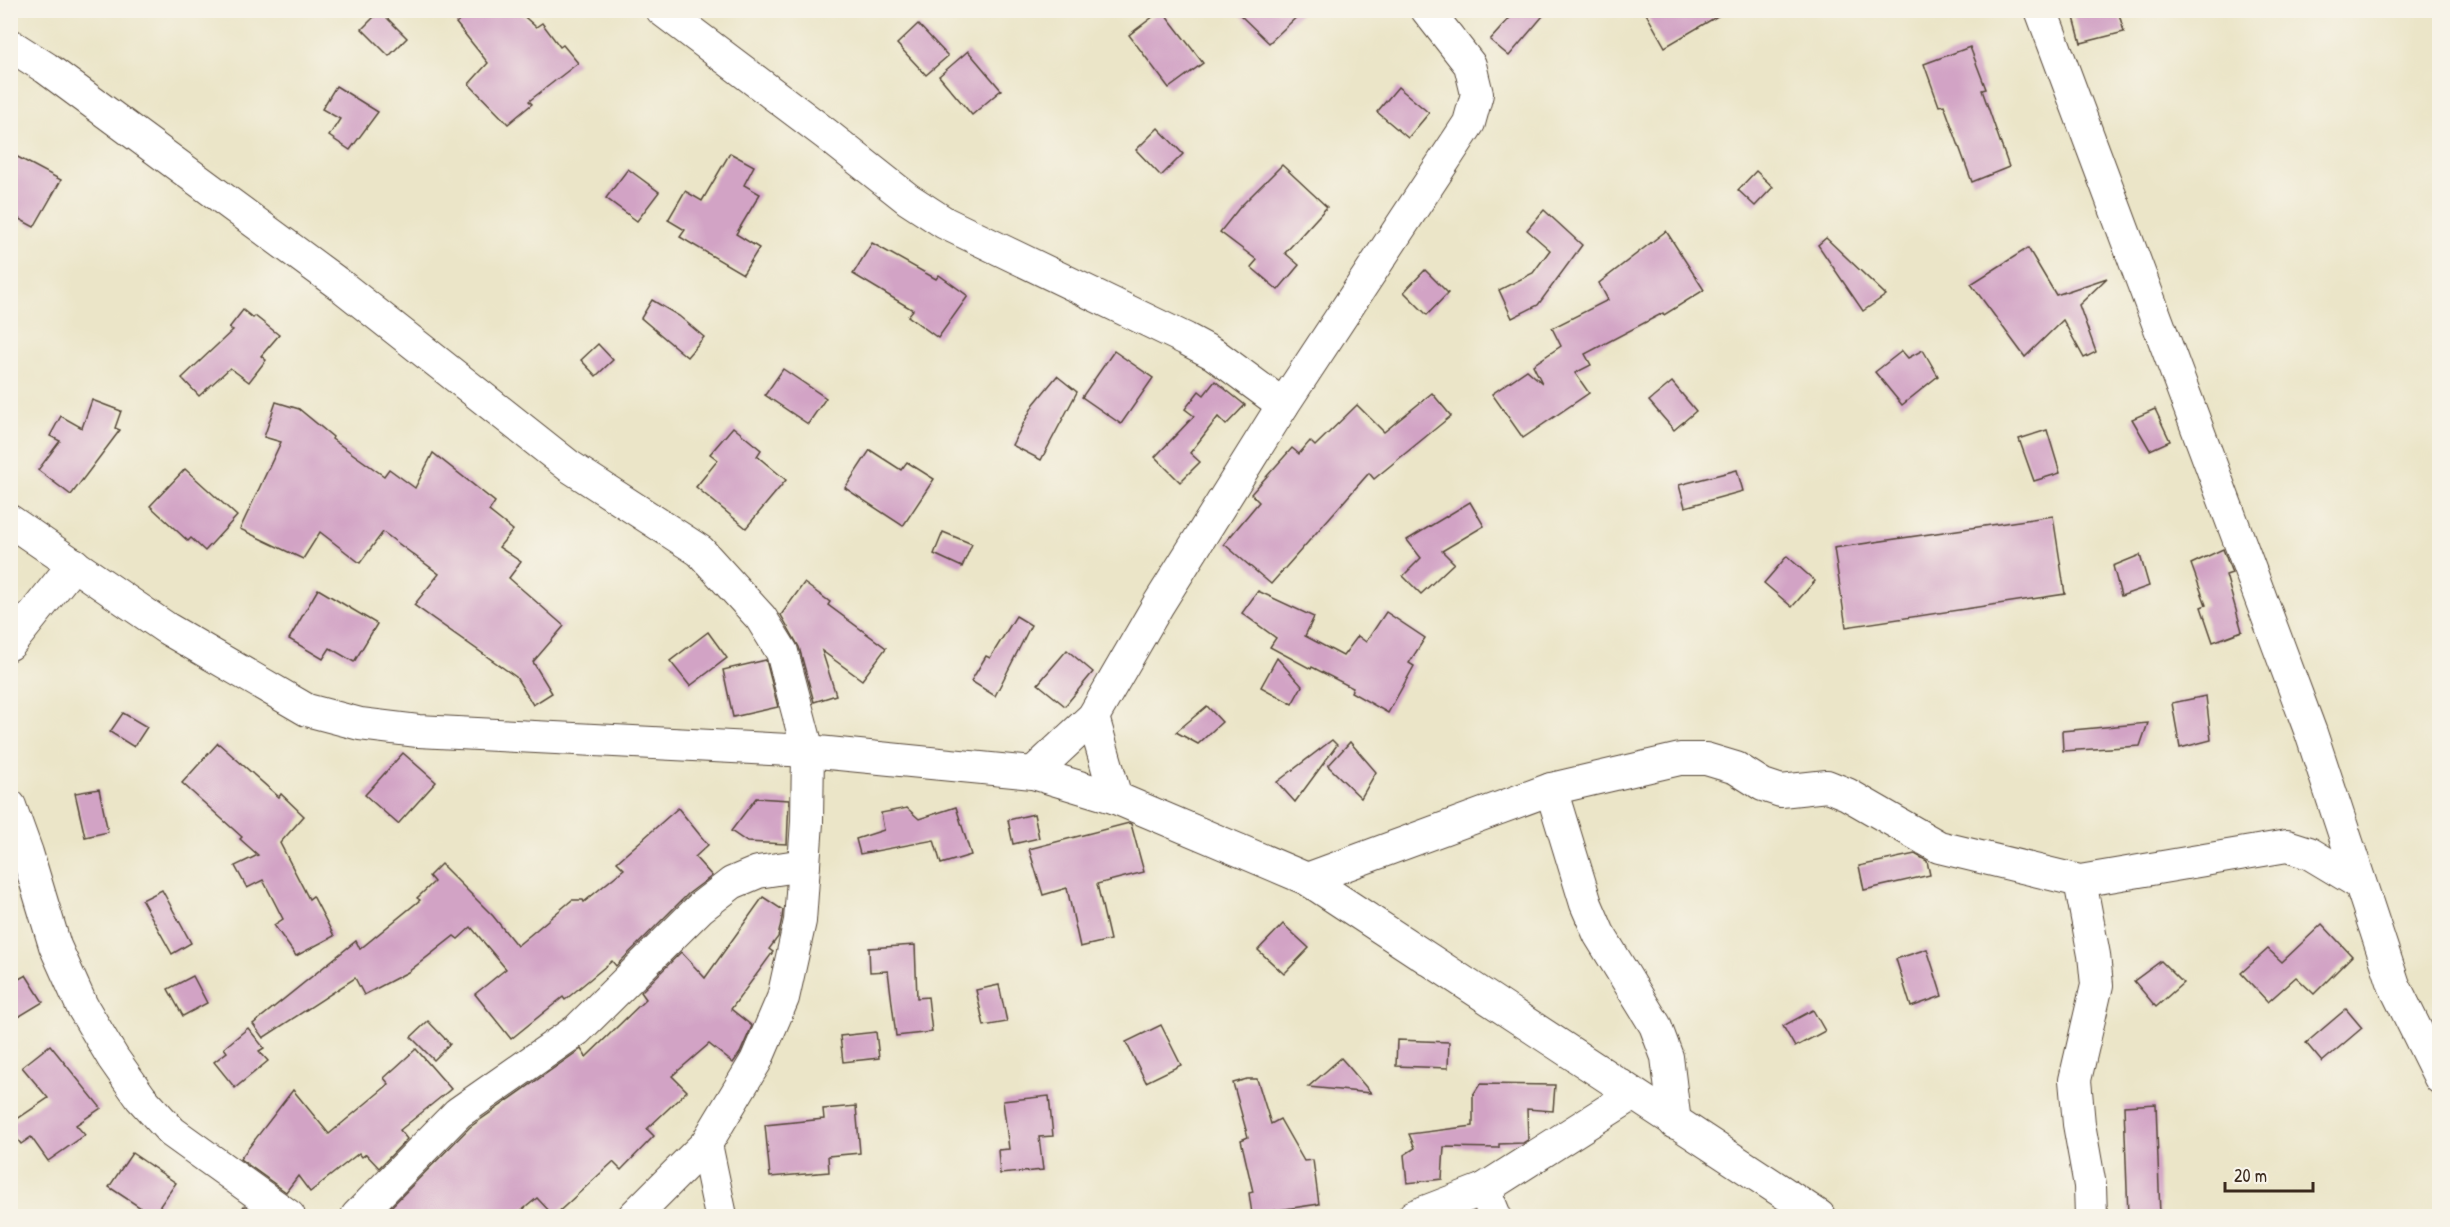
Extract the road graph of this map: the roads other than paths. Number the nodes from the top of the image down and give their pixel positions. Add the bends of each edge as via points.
1 (662, 10) edge
2 (1427, 10) edge
3 (2041, 10) edge
4 (10, 45) edge
5 (1283, 405) junction
6 (10, 521) edge
7 (74, 564) junction
8 (10, 644) edge
9 (1093, 717) junction
10 (808, 751) junction
11 (1033, 773) junction
12 (1551, 789) junction
13 (1116, 798) junction
14 (10, 806) edge
15 (804, 865) junction
16 (1307, 879) junction
17 (2080, 881) junction
18 (2359, 883) junction
19 (2439, 1078) edge
20 (1632, 1095) junction
21 (1675, 1124) junction
22 (706, 1144) junction
23 (1490, 1203) edge
24 (289, 1216) edge
25 (357, 1216) edge
26 (634, 1216) edge
27 (721, 1216) edge
28 (1414, 1216) edge
29 (1819, 1216) edge
30 (2091, 1216) edge

1 - 5 street via 945,224 1186,339 1214,354
2 - 5 street via 1470,65 1478,94 1469,123
3 - 18 street via 2311,733
4 - 10 street via 340,285 569,466 700,551 761,618 782,652
5 - 9 street
6 - 7 street
7 - 8 street
7 - 10 street via 166,628 307,710 360,724
9 - 11 street
9 - 13 street
10 - 11 street
10 - 15 street
11 - 13 street
12 - 16 street
12 - 17 street via 1680,759 1706,759 1736,768 1781,791 1827,786 1939,847
12 - 21 street via 1599,934 1655,1025 1667,1058
13 - 16 street
14 - 24 street via 55,946 82,1006 141,1098 172,1132
15 - 22 street via 800,921 783,998 756,1061
15 - 25 street via 758,872 732,883 701,907 577,1030 458,1113
16 - 20 street
17 - 18 street via 2287,846 2309,853
17 - 30 street via 2097,985 2075,1080
18 - 19 street via 2394,985
20 - 21 street
20 - 23 street
21 - 29 street
22 - 26 street
22 - 27 street
23 - 28 street

